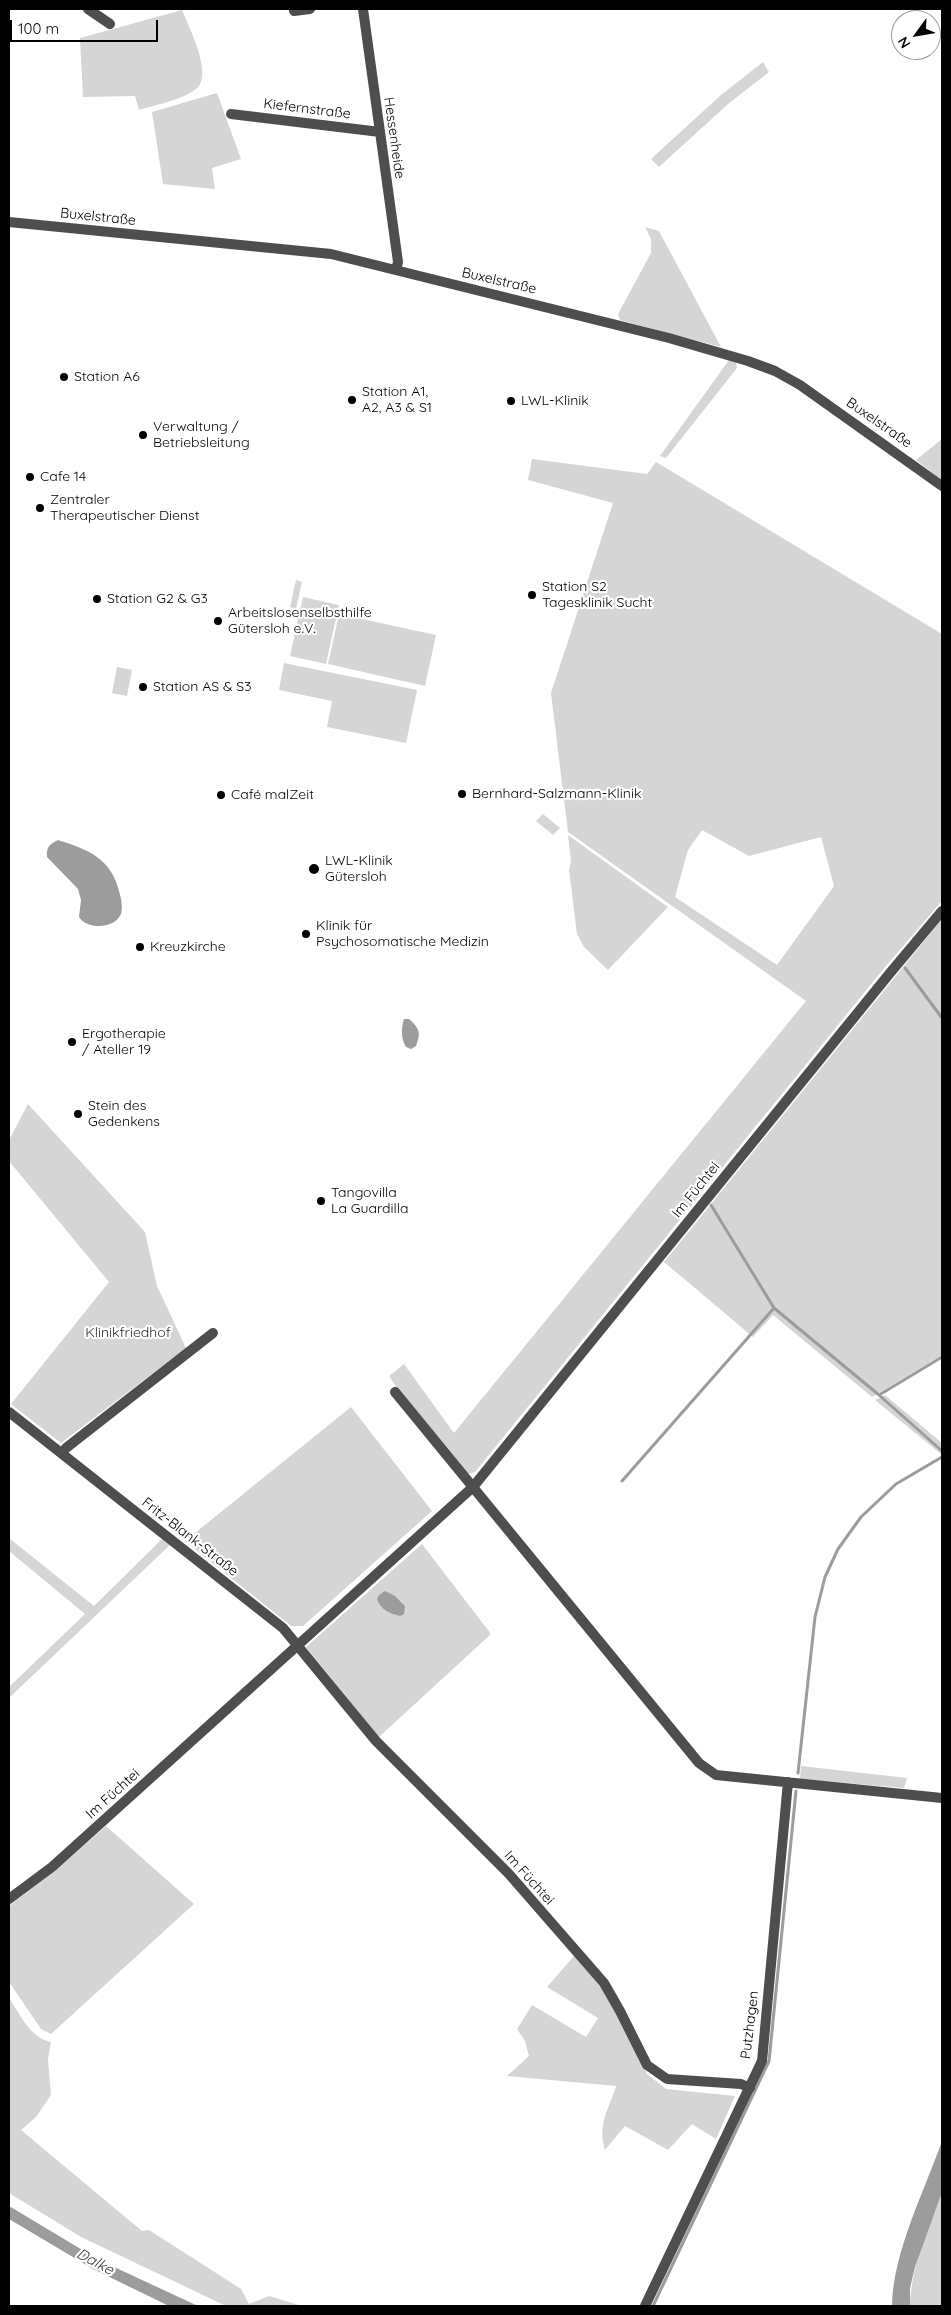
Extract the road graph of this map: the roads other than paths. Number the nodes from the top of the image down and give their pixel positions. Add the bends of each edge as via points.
1 (88, 9) edge
2 (310, 9) edge
3 (363, 9) edge
4 (294, 11) dead end
5 (110, 24) dead end
6 (230, 114) dead end
7 (380, 132) junction
8 (9, 222) edge
9 (396, 270) junction
10 (942, 486) edge
11 (942, 911) edge
12 (213, 1333) dead end
13 (395, 1392) dead end
14 (9, 1412) edge
15 (62, 1453) junction
16 (473, 1487) junction
17 (298, 1644) junction
18 (788, 1782) junction
19 (942, 1798) edge
20 (9, 1899) edge
21 (750, 2088) junction
22 (645, 2306) edge

1 - 5 street
2 - 4 street
3 - 7 street, Hessenheide
6 - 7 street, Kiefernstraße
7 - 9 street, Hessenheide via 398,262
8 - 9 street, Buxelstraße via 331,254
9 - 10 street, Buxelstraße via 661,336 732,355 774,371 800,385
11 - 16 street, Im Füchtei
12 - 15 street
13 - 16 street
14 - 15 street, Fritz-Blank-Straße
15 - 17 street, Fritz-Blank-Straße via 283,1628
16 - 17 street, Im Füchtei
16 - 18 street via 699,1763 716,1775
17 - 20 street, Im Füchtei via 52,1867
17 - 21 street, Im Füchtei via 376,1741 509,1874 604,1983 647,2065 667,2079 741,2084
18 - 19 street
18 - 21 street, Putzhagen via 762,2061
21 - 22 street, Putzhagen

